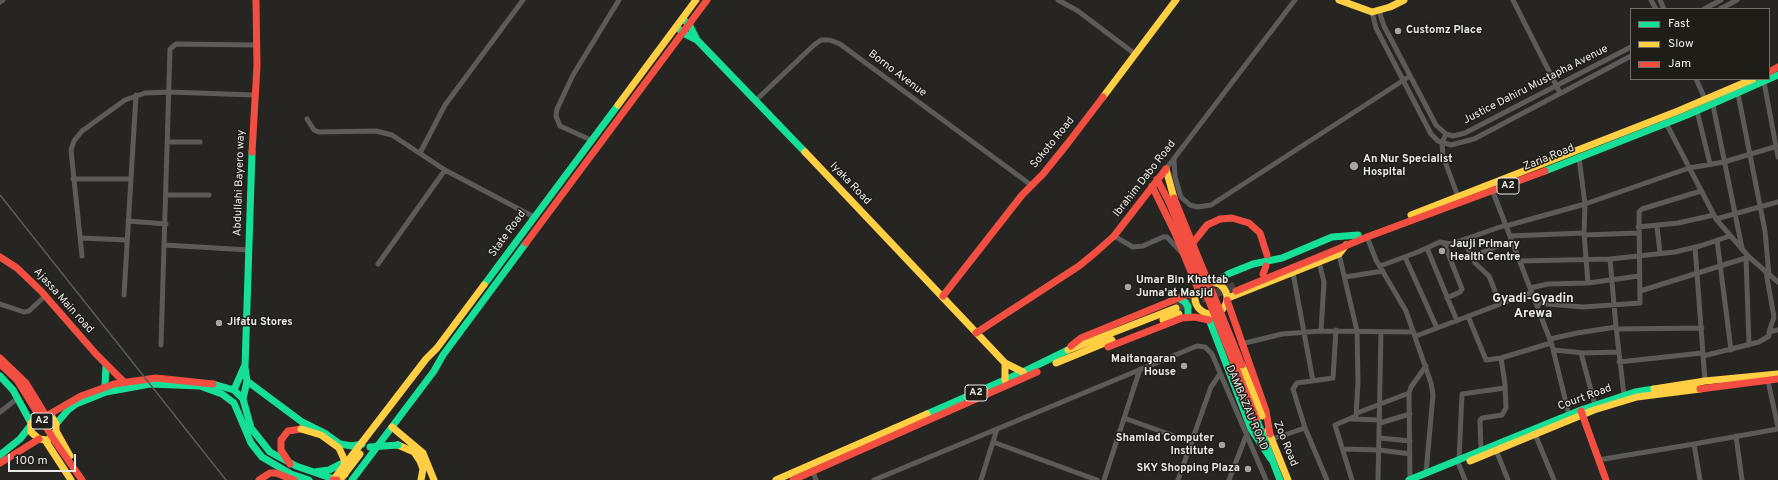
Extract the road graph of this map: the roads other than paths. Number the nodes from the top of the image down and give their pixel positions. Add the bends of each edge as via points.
1 (3, 0) edge
2 (256, 0) edge
3 (523, 0) edge
4 (619, 0) edge
5 (696, 0) edge
6 (707, 0) edge
7 (1058, 0) edge
8 (1176, 0) edge
9 (1294, 0) edge
10 (1339, 0) edge
11 (1404, 0) edge
12 (1513, 0) edge
13 (1721, 0) edge
14 (1737, 0) edge
15 (0, 2) edge
16 (1706, 8) edge
17 (1722, 8) edge
18 (1376, 11) junction
19 (683, 19) junction
20 (690, 24) junction
21 (677, 28) junction
22 (683, 33) junction
23 (697, 40) junction
24 (256, 45) junction
25 (1630, 48) edge
26 (1136, 54) junction
27 (1630, 57) edge
28 (1410, 76) junction
29 (1402, 80) junction
30 (1696, 80) edge
31 (1751, 80) edge
32 (1769, 80) edge
33 (1764, 82) junction
34 (1557, 86) junction
35 (169, 92) junction
36 (1560, 93) junction
37 (1738, 94) junction
38 (136, 95) junction
39 (254, 95) junction
40 (1705, 99) junction
41 (755, 101) junction
42 (1713, 105) junction
43 (1697, 111) junction
44 (307, 119) dead end
45 (1666, 123) junction
46 (1446, 134) junction
47 (591, 140) junction
48 (168, 142) junction
49 (200, 142) dead end
50 (1442, 143) junction
51 (1777, 146) edge
52 (420, 153) junction
53 (1751, 154) junction
54 (1778, 157) edge
55 (1579, 158) junction
56 (1174, 159) junction
57 (1724, 162) junction
58 (1710, 164) junction
59 (1689, 168) junction
60 (1166, 169) junction
61 (445, 170) junction
62 (73, 179) junction
63 (131, 179) junction
64 (1155, 182) junction
65 (1031, 185) junction
66 (1701, 191) junction
67 (1493, 192) junction
68 (166, 195) junction
69 (210, 195) dead end
70 (1458, 197) junction
71 (1172, 200) junction
72 (1778, 202) edge
73 (1585, 204) junction
74 (1760, 207) junction
75 (1735, 214) junction
76 (534, 217) junction
77 (1715, 217) junction
78 (128, 221) junction
79 (166, 224) junction
80 (1506, 226) junction
81 (1657, 226) junction
82 (1638, 227) junction
83 (1638, 233) junction
84 (1584, 234) junction
85 (1358, 235) junction
86 (1114, 236) junction
87 (1730, 236) junction
88 (1367, 237) junction
89 (81, 238) junction
90 (1511, 239) junction
91 (127, 240) junction
92 (1464, 240) junction
93 (1717, 240) junction
94 (1444, 243) junction
95 (1192, 244) junction
96 (165, 245) junction
97 (1346, 245) junction
98 (1695, 247) junction
99 (1426, 248) junction
100 (1742, 249) junction
101 (249, 250) junction
102 (1660, 253) junction
103 (1339, 254) junction
104 (1267, 255) dead end
105 (82, 256) dead end
106 (1472, 256) junction
107 (1638, 256) junction
108 (0, 257) edge
109 (1185, 257) junction
110 (1405, 257) junction
111 (1748, 257) junction
112 (1610, 259) junction
113 (1585, 260) junction
114 (1520, 261) junction
115 (1318, 262) junction
116 (378, 264) dead end
117 (1266, 266) dead end
118 (1380, 266) junction
119 (1720, 266) junction
120 (1383, 271) junction
121 (1292, 273) junction
122 (1697, 273) junction
123 (1768, 273) junction
124 (1263, 274) junction
125 (1639, 276) junction
126 (1346, 277) junction
127 (1612, 280) junction
128 (1778, 282) edge
129 (1216, 283) junction
130 (1588, 283) junction
131 (1531, 290) junction
132 (1197, 291) junction
133 (1640, 291) junction
134 (124, 295) dead end
135 (45, 296) junction
136 (943, 296) junction
137 (1179, 298) junction
138 (1447, 298) junction
139 (1228, 299) junction
140 (1536, 303) junction
141 (0, 304) edge
142 (1500, 304) junction
143 (1614, 304) junction
144 (1178, 311) tunnel mouth
145 (1468, 316) junction
146 (1188, 317) junction
147 (1208, 317) junction
148 (1457, 320) junction
149 (1437, 328) junction
150 (1616, 328) junction
151 (1702, 328) junction
152 (1336, 330) junction
153 (1778, 330) edge
154 (1357, 331) junction
155 (1321, 332) junction
156 (1381, 332) junction
157 (1769, 332) junction
158 (976, 333) junction
159 (1304, 333) junction
160 (1415, 334) junction
161 (1551, 341) junction
162 (1241, 344) junction
163 (161, 345) dead end
164 (1749, 345) junction
165 (437, 348) junction
166 (1554, 350) junction
167 (1731, 350) junction
168 (1618, 352) junction
169 (1581, 353) junction
170 (1066, 354) junction
171 (443, 355) junction
172 (1703, 355) junction
173 (0, 358) edge
174 (1501, 358) junction
175 (1619, 362) junction
176 (0, 364) edge
177 (1005, 364) junction
178 (106, 365) junction
179 (1426, 366) junction
180 (245, 367) junction
181 (0, 369) edge
182 (1140, 369) junction
183 (1024, 372) junction
184 (1220, 374) junction
185 (1778, 374) edge
186 (0, 376) edge
187 (1778, 379) edge
188 (1005, 380) junction
189 (156, 381) junction
190 (1312, 381) junction
191 (1705, 381) junction
192 (1768, 381) junction
193 (124, 382) junction
194 (246, 382) junction
195 (105, 386) junction
196 (1505, 388) junction
197 (234, 390) junction
198 (1409, 393) junction
199 (1624, 395) junction
200 (18, 398) junction
201 (243, 400) junction
202 (1595, 405) junction
203 (1380, 406) junction
204 (398, 407) junction
205 (0, 412) edge
206 (1582, 412) junction
207 (1357, 413) junction
208 (1410, 414) junction
209 (47, 415) junction
210 (1569, 415) junction
211 (1259, 417) junction
212 (1124, 418) junction
213 (1350, 418) junction
214 (1380, 421) junction
215 (31, 424) junction
216 (392, 427) junction
217 (56, 428) junction
218 (1305, 428) junction
219 (1778, 428) edge
220 (997, 429) junction
221 (1535, 434) junction
222 (1246, 436) junction
223 (1736, 436) junction
224 (1271, 437) junction
225 (1380, 438) junction
226 (42, 440) junction
227 (1410, 441) junction
228 (993, 442) junction
229 (1191, 442) junction
230 (362, 444) junction
231 (1694, 444) junction
232 (370, 447) junction
233 (1343, 449) junction
234 (1380, 450) junction
235 (1496, 450) junction
236 (1481, 451) junction
237 (1410, 454) junction
238 (0, 455) edge
239 (350, 458) junction
240 (1271, 459) junction
241 (1598, 460) junction
242 (1459, 462) junction
243 (0, 463) edge
244 (290, 464) junction
245 (314, 472) junction
246 (813, 472) junction
247 (1417, 478) edge
248 (339, 479) edge
249 (72, 480) edge
250 (76, 480) edge
251 (82, 480) edge
252 (86, 480) edge
253 (259, 480) edge
254 (294, 480) edge
255 (309, 480) edge
256 (352, 480) edge
257 (421, 480) edge
258 (434, 480) edge
259 (776, 480) edge
260 (793, 480) edge
261 (816, 480) edge
262 (874, 480) edge
263 (981, 480) edge
264 (1097, 480) edge
265 (1104, 480) edge
266 (1178, 480) edge
267 (1229, 480) edge
268 (1266, 480) edge
269 (1280, 480) edge
270 (1288, 480) edge
271 (1326, 480) edge
272 (1352, 480) edge
273 (1378, 480) edge
274 (1465, 480) edge
275 (1508, 480) edge
276 (1554, 480) edge
277 (1606, 480) edge
278 (1700, 480) edge
279 (1742, 480) edge

1 - 15 street
2 - 24 main road, Abdullahi Bayero way
3 - 52 street via 445,105
4 - 47 street via 573,75 557,109 556,116 560,126
5 - 19 main road, State Road
6 - 20 main road, State Road
7 - 26 street via 1078,11
8 - 26 main road, Sokoto Road
9 - 56 street, Ibrahim Dabo Road
10 - 18 main road
11 - 18 main road
12 - 34 street
13 - 16 street
14 - 17 street
18 - 28 street
18 - 29 street via 1376,28
19 - 20 main road
19 - 21 main road, State Road
20 - 22 main road, State Road
20 - 23 main road, Iyaka Road
21 - 22 main road
21 - 47 main road, State Road
22 - 23 main road
22 - 171 main road, State Road
23 - 41 main road, Iyaka Road
24 - 35 street via 172,46
24 - 39 main road, Abdullahi Bayero way
25 - 34 street, Justice Dahiru Mustapha Avenue
26 - 65 main road, Sokoto Road via 1068,143
27 - 36 street
28 - 29 street
28 - 46 street via 1436,125
29 - 50 street via 1432,134
29 - 56 street via 1212,205 1197,207 1190,205 1181,197 1175,177
30 - 40 street
31 - 40 main road, Zaria Road / A2
32 - 33 main road, Zaria Road / A2
33 - 37 main road, Zaria Road / A2
33 - 51 street
34 - 36 street
34 - 46 street, Justice Dahiru Mustapha Avenue via 1459,136
35 - 38 street
35 - 39 street
35 - 48 street
36 - 50 street via 1474,139 1451,145
37 - 42 main road, Zaria Road / A2
37 - 53 street
38 - 62 street via 82,131 74,141 71,150
38 - 63 street
39 - 101 main road, Abdullahi Bayero way
40 - 70 main road, Zaria Road / A2
41 - 65 street, Borno Avenue via 814,45 821,40 830,40 840,44
41 - 136 main road, Iyaka Road
42 - 43 main road, Zaria Road / A2
42 - 57 street
43 - 45 main road, Zaria Road / A2
43 - 58 street
44 - 52 street via 314,130 320,132 384,132
45 - 55 main road, Zaria Road / A2
45 - 59 street
46 - 50 street
47 - 76 main road, State Road
48 - 49 street
48 - 68 street
50 - 70 street via 1446,166
51 - 53 street
51 - 54 street
52 - 61 street
53 - 57 street
53 - 74 street
55 - 67 main road, Zaria Road / A2
55 - 73 street
56 - 60 street, Ibrahim Dabo Road
57 - 58 street
57 - 75 street
58 - 59 street
59 - 66 street
59 - 73 street
60 - 64 main road, Ibrahim Dabo Road
60 - 71 main road
61 - 76 street
61 - 116 street
62 - 63 street
62 - 89 street
63 - 78 street
64 - 71 main road
64 - 86 main road, Ibrahim Dabo Road
64 - 109 main road
65 - 136 main road, Sokoto Road
66 - 77 street
66 - 82 street via 1640,210
67 - 80 street
67 - 88 main road, Zaria Road / A2
68 - 69 street
68 - 79 street
70 - 85 main road, Zaria Road / A2
71 - 95 main road, bridge
71 - 211 main road, bridge
72 - 74 street
73 - 80 street
73 - 84 street
74 - 75 street
74 - 123 street
75 - 77 street
75 - 100 street
76 - 165 main road, State Road
77 - 81 street
77 - 87 street
78 - 79 street
78 - 91 street
79 - 96 street
80 - 90 street
80 - 92 street
81 - 82 street
81 - 102 street
82 - 83 street
83 - 84 street
83 - 107 street
84 - 90 street
84 - 113 street
85 - 124 main road, Zaria Road / A2
85 - 129 main road via 1332,237 1282,258 1253,264 1228,274
86 - 109 street via 1134,247 1167,237
86 - 158 main road, Ibrahim Dabo Road via 1079,266
87 - 93 street
87 - 100 street
88 - 97 main road, Zaria Road / A2
88 - 118 street
89 - 91 street
89 - 105 street
90 - 106 street
90 - 114 street
91 - 134 street
92 - 94 street
92 - 106 street
93 - 98 street
93 - 119 street
94 - 99 street via 1440,242
94 - 138 street via 1462,289
95 - 104 main road via 1207,225 1220,219 1232,218 1249,222 1260,233
95 - 211 main road, bridge
96 - 101 street
96 - 163 street
97 - 103 main road
97 - 124 main road, Zaria Road / A2 via 1235,288
98 - 102 street
98 - 122 street
99 - 110 street
99 - 138 street
100 - 111 street
101 - 180 main road, Abdullahi Bayero way
102 - 107 street
103 - 115 main road
103 - 126 street
106 - 142 street via 1475,263 1489,276
107 - 112 street
107 - 125 street
108 - 135 main road, Ajassa Main road via 17,268
109 - 132 main road
110 - 118 street
110 - 149 street
111 - 119 street
111 - 123 street
111 - 164 street
112 - 113 street
112 - 127 street
113 - 114 street
113 - 130 street
114 - 131 street
115 - 121 main road
115 - 155 street via 1324,282
117 - 124 main road
118 - 120 street
119 - 122 street
119 - 167 street
120 - 126 street
120 - 160 street via 1406,311
121 - 139 main road
121 - 159 street
122 - 133 street
122 - 151 street
123 - 128 street
123 - 157 street via 1774,317
125 - 127 street
125 - 133 street
126 - 154 street
127 - 130 street
127 - 143 street
129 - 132 main road via 1204,284
129 - 139 main road via 1226,290
130 - 131 street via 1548,284
131 - 140 street
131 - 142 street
132 - 137 main road
132 - 147 main road via 1197,306
133 - 143 street via 1640,303
135 - 141 street via 29,311 24,312
135 - 178 main road, Ajassa Main road
136 - 158 main road, Iyaka Road
137 - 146 main road via 1188,307
137 - 170 main road via 1080,338
138 - 148 street
139 - 147 main road via 1226,306
139 - 162 main road
140 - 143 street via 1583,307
140 - 161 street
142 - 145 street
143 - 150 street
144 - 170 main road, A2
145 - 148 street
145 - 174 street via 1486,360
146 - 147 main road
146 - 170 main road via 1081,356
147 - 240 main road via 1251,430
148 - 149 street
149 - 160 street
150 - 151 street
150 - 161 street via 1582,332
150 - 168 street
151 - 172 street
152 - 154 street
152 - 155 street
152 - 190 street via 1334,378
153 - 157 street
154 - 156 street
154 - 207 street
155 - 159 street
156 - 160 street
156 - 203 street
157 - 164 street via 1769,336
158 - 177 main road, Iyaka Road
159 - 162 street via 1282,334
159 - 190 street
160 - 179 street
161 - 166 street
161 - 174 street
162 - 224 main road via 1266,411
164 - 167 street
165 - 204 main road
165 - 230 main road, State Road
166 - 169 street
166 - 210 street
167 - 172 street
168 - 169 street
168 - 175 street
169 - 202 street
170 - 183 main road, A2
170 - 246 main road, A2 via 1021,380
171 - 204 main road
171 - 216 main road, State Road
172 - 175 street
172 - 191 street
173 - 209 main road, A2 via 26,383
174 - 196 street
175 - 199 street
176 - 251 main road, A2, bridge via 21,385
177 - 183 main road
177 - 188 main road
178 - 193 main road, Ajassa Main road
178 - 195 main road
179 - 198 street
179 - 247 street via 1433,396
180 - 194 main road, Abdullahi Bayero way
180 - 197 main road
181 - 250 main road, A2 via 22,394
182 - 184 street, DAMBAZAU ROAD via 1197,346 1205,347 1212,354
182 - 212 street
182 - 220 street
183 - 188 main road, A2
184 - 222 street, DAMBAZAU ROAD
184 - 229 street via 1211,387
185 - 191 main road, Court Road
186 - 200 main road, A2
187 - 192 main road, Court Road
188 - 259 main road, A2
189 - 193 main road
189 - 197 main road via 197,380
189 - 217 main road via 86,399 68,410
189 - 255 main road via 200,386 222,394 234,403 251,443 262,457 287,472
190 - 218 street via 1294,387
191 - 199 main road, Court Road
192 - 206 main road, Court Road via 1638,396
192 - 219 street
193 - 195 main road
194 - 201 main road, Abdullahi Bayero way
194 - 230 main road via 302,422 340,444
195 - 209 main road via 68,402
196 - 236 street via 1504,414 1480,420
196 - 242 street via 1462,394
197 - 201 main road
198 - 203 street
198 - 208 street
199 - 202 main road, Court Road
200 - 205 street
200 - 215 main road, A2
201 - 244 main road via 251,428 257,437 270,452
202 - 206 main road, Court Road
203 - 207 street
203 - 214 street
204 - 232 main road
204 - 248 main road
206 - 210 main road, Court Road
206 - 221 main road, Court Road
206 - 241 main road
207 - 213 street
208 - 214 street
208 - 227 street
209 - 215 main road via 37,416
209 - 217 main road
210 - 236 main road, Court Road
211 - 224 main road, Zoo Road
211 - 240 main road, Zoo Road
212 - 229 street
212 - 265 street
213 - 214 street
213 - 233 street via 1335,424
214 - 225 street
215 - 226 main road via 33,435
215 - 238 main road via 20,439
216 - 256 main road, State Road
216 - 258 main road via 423,453
217 - 226 main road via 52,438
217 - 252 main road, A2
218 - 224 street
218 - 271 street
219 - 223 street
220 - 228 street
220 - 262 street
221 - 235 main road, Court Road
221 - 276 street
222 - 267 street
222 - 268 street, DAMBAZAU ROAD
223 - 231 street
223 - 279 street
224 - 270 main road, Zoo Road
225 - 227 street
225 - 234 street
226 - 243 main road
226 - 249 main road, A2
227 - 237 street
228 - 263 street
228 - 264 street
229 - 266 street
230 - 239 main road, State Road
231 - 241 street
231 - 278 street
232 - 248 main road
232 - 257 main road, bridge via 398,445 414,452 424,469
233 - 234 street
233 - 272 street
234 - 237 street
234 - 273 street
235 - 242 main road, Court Road
235 - 275 street
236 - 242 main road, Court Road
237 - 247 street
239 - 245 main road via 334,468
239 - 248 main road, State Road
240 - 269 main road, Zoo Road
241 - 277 main road
242 - 247 main road, Court Road
242 - 274 street
244 - 245 main road
244 - 248 main road, bridge via 281,450 280,440 288,431 301,429 321,435 339,448 344,459
245 - 248 main road
246 - 260 main road, A2
246 - 261 street
253 - 254 main road via 270,473

